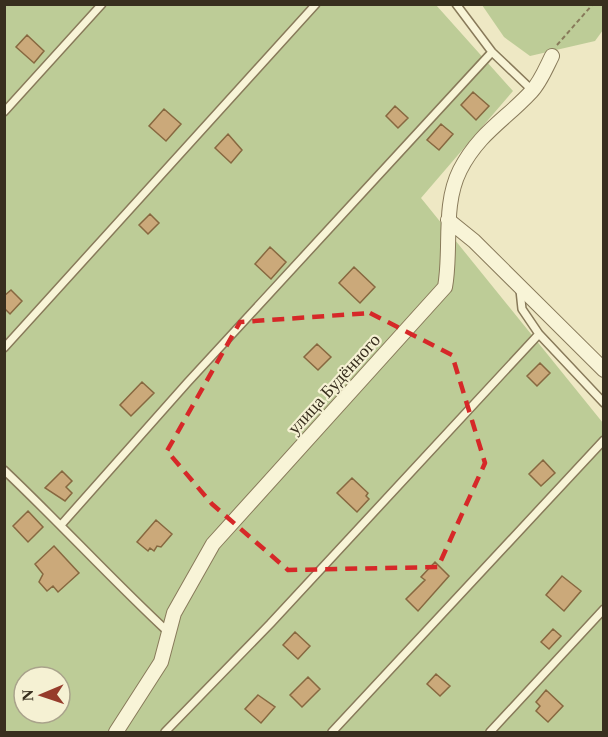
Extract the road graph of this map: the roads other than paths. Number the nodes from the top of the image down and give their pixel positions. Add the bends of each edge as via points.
1 (102, 4) edge
2 (316, 4) edge
3 (456, 4) edge
4 (492, 52) junction
5 (552, 57) road end
6 (532, 91) junction
7 (4, 112) edge
8 (448, 220) junction
9 (520, 287) junction
10 (539, 334) junction
11 (4, 348) edge
12 (603, 370) edge
13 (603, 403) edge
14 (603, 440) edge
15 (4, 471) edge
16 (61, 525) junction
17 (603, 609) edge
18 (168, 632) junction
19 (116, 732) edge
20 (165, 732) edge
21 (332, 732) edge
22 (490, 732) edge

1 - 7 lane
2 - 11 lane
3 - 4 lane
4 - 6 lane
4 - 16 lane
5 - 6 street, улица Будённого
6 - 8 street, улица Будённого via 486,130 460,171
8 - 9 street
8 - 18 street, улица Будённого via 445,287 213,544 174,613
9 - 10 lane via 522,309
9 - 12 street
10 - 13 lane
10 - 20 lane
14 - 21 lane
15 - 16 lane
16 - 18 lane
17 - 22 lane
18 - 19 street, улица Будённого via 161,662

